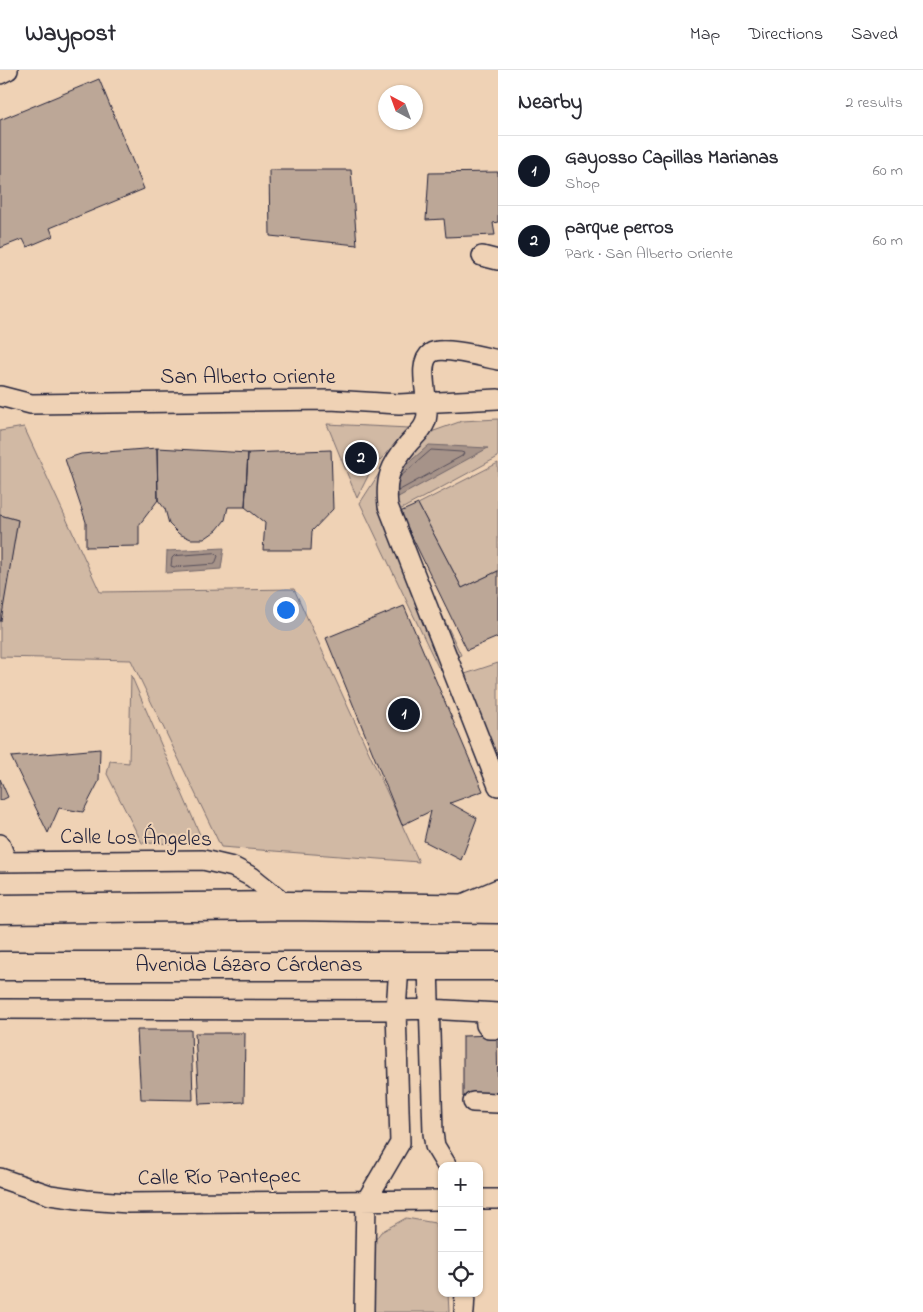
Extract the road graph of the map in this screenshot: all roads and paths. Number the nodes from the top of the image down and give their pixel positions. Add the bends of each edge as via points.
1 (8, 70) edge
2 (0, 74) edge
3 (498, 360) edge
4 (0, 396) edge
5 (498, 399) edge
6 (427, 403) junction
7 (31, 404) junction
8 (0, 411) edge
9 (498, 786) edge
10 (0, 844) edge
11 (3, 862) edge
12 (498, 889) edge
13 (288, 906) junction
14 (498, 909) edge
15 (0, 910) edge
16 (450, 910) junction
17 (0, 966) edge
18 (399, 966) junction
19 (428, 966) junction
20 (498, 966) edge
21 (0, 1009) edge
22 (428, 1009) junction
23 (396, 1010) junction
24 (492, 1013) edge
25 (498, 1029) edge
26 (473, 1102) dead end
27 (498, 1103) edge
28 (445, 1162) edge
29 (0, 1178) edge
30 (483, 1199) edge
31 (498, 1199) edge
32 (366, 1200) junction
33 (438, 1200) edge
34 (465, 1297) edge
35 (364, 1312) edge
36 (464, 1312) edge

1 - 2 street
3 - 6 street via 451,351 430,353 424,368
4 - 7 street, San Alberto Oriente
5 - 6 street, San Alberto Oriente
6 - 7 street, San Alberto Oriente via 330,400
6 - 9 street via 425,424 389,474 386,489 388,506
7 - 8 street
10 - 11 street
11 - 13 street, Calle Los Ángeles via 203,860 233,867 252,877
12 - 16 street
13 - 15 highway
13 - 16 highway
14 - 16 highway
17 - 18 highway, Avenida Lázaro Cárdenas
18 - 19 highway, Avenida Lázaro Cárdenas
18 - 23 street
19 - 20 highway, Avenida Lázaro Cárdenas
19 - 22 street
21 - 23 street
22 - 23 street
22 - 24 street
22 - 28 street via 433,1133
23 - 32 street via 400,1143
24 - 25 street via 486,1025 489,1029
26 - 27 street
29 - 32 street, Calle Río Pantepec via 50,1195 128,1204
30 - 31 street
32 - 33 street, Calle Río Pantepec
32 - 35 street
34 - 36 street

